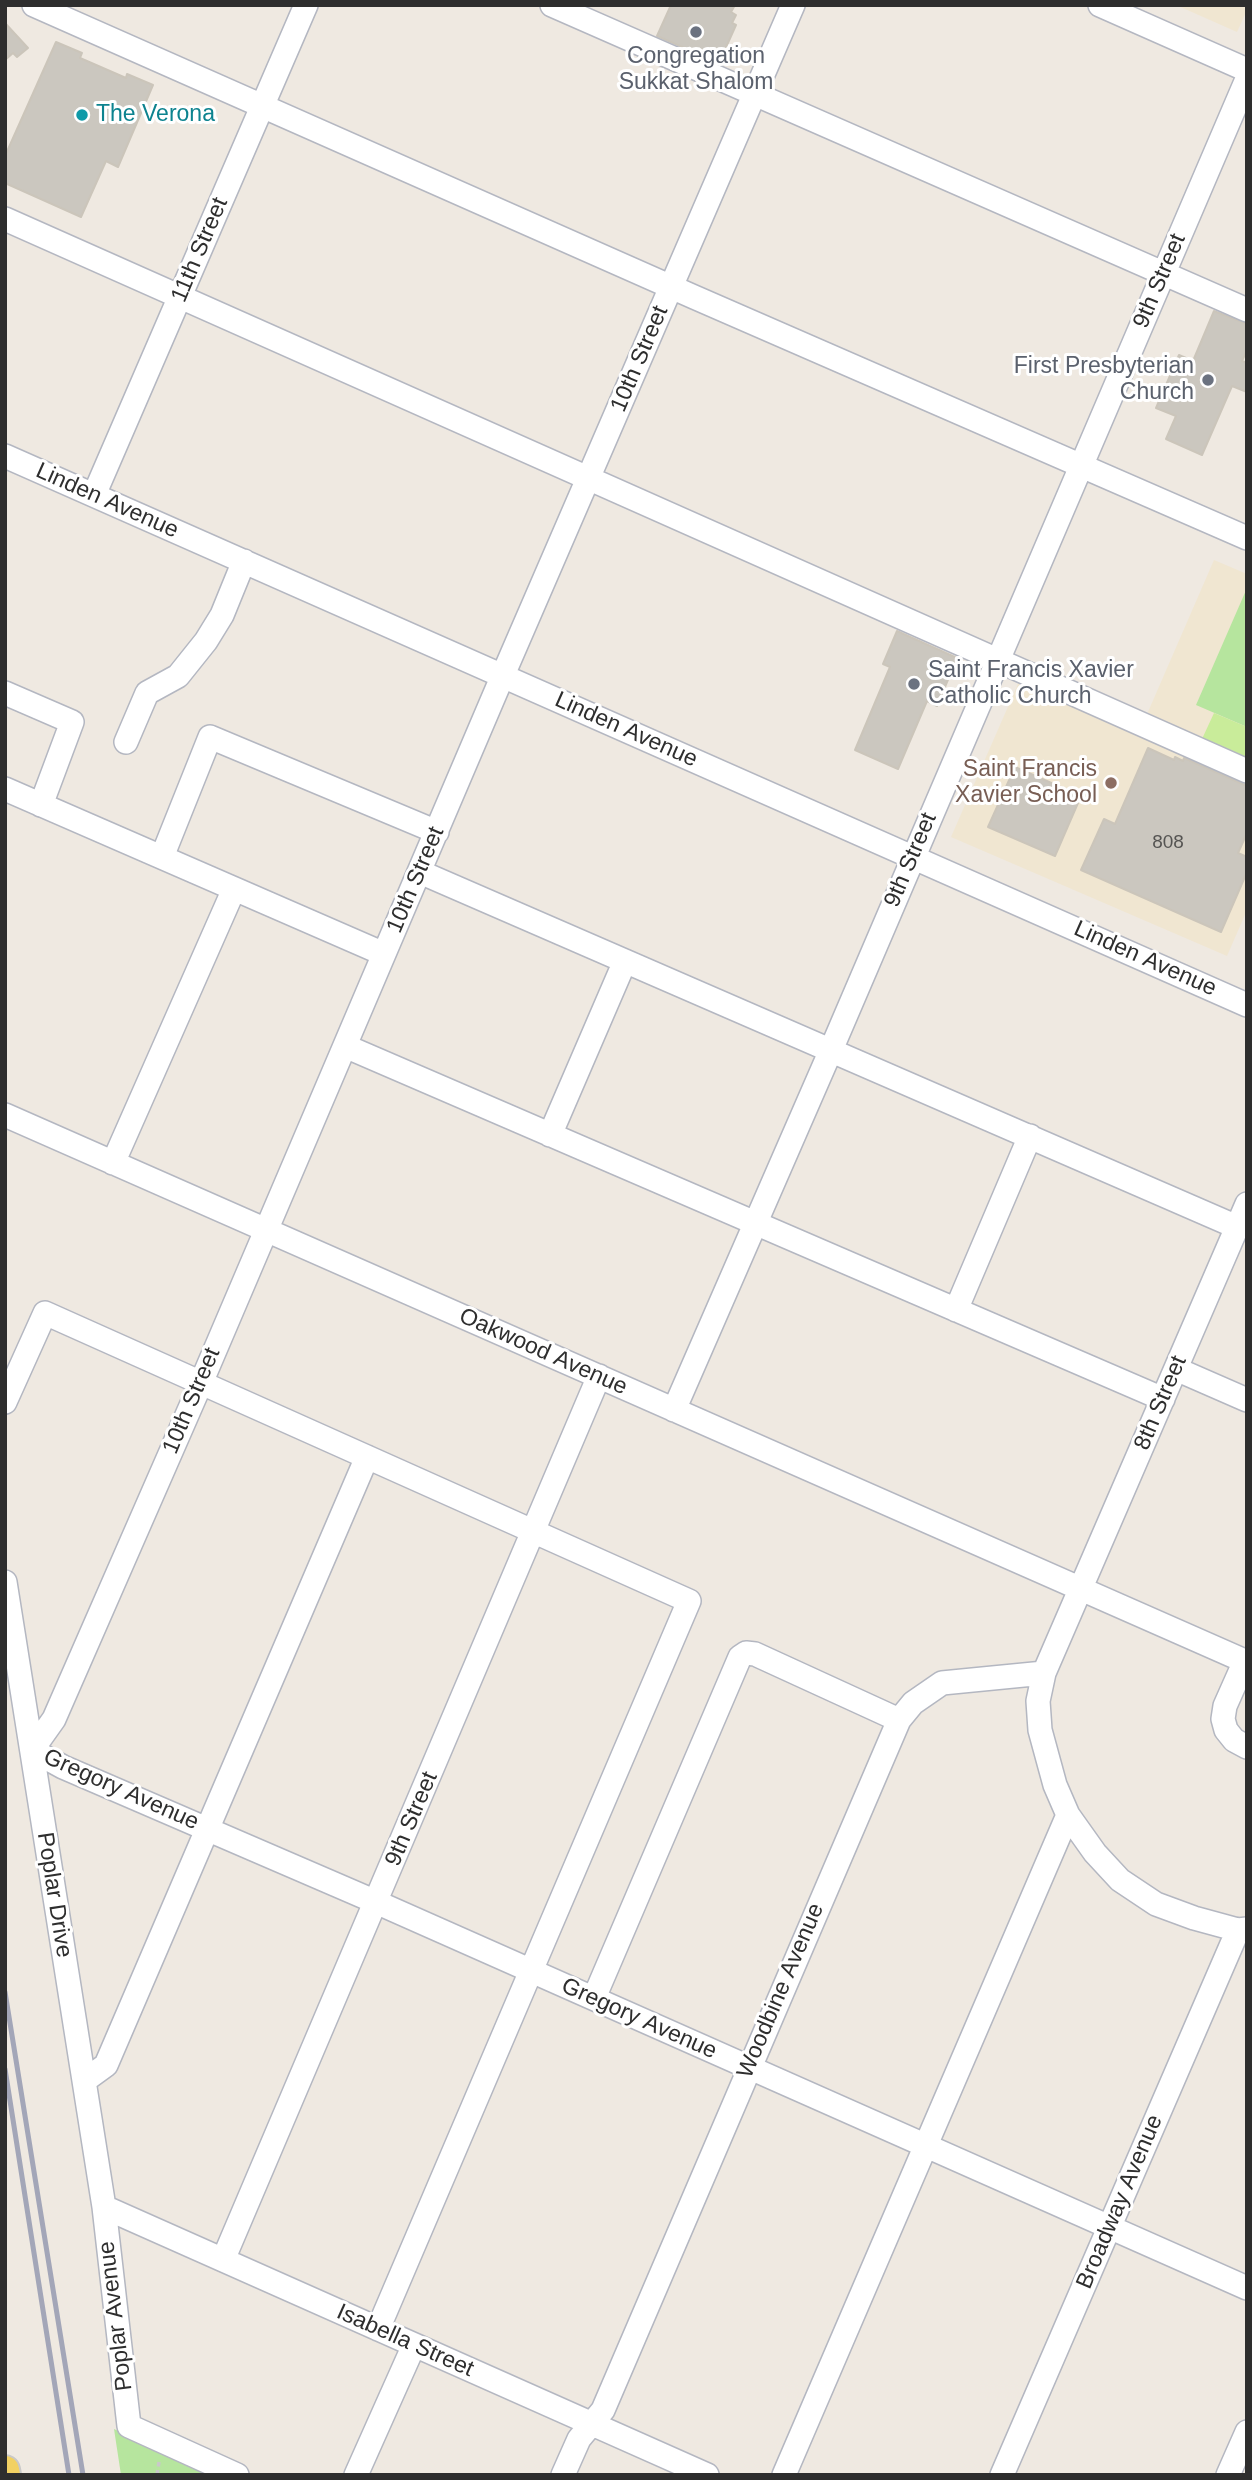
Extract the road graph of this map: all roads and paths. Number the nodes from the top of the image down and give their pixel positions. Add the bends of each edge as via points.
1 (34, 5) edge
2 (306, 5) edge
3 (552, 5) edge
4 (793, 5) edge
5 (1100, 5) edge
6 (1247, 71) edge
7 (1247, 79) edge
8 (755, 94) junction
9 (262, 107) junction
10 (5, 219) edge
11 (1163, 273) junction
12 (671, 287) junction
13 (180, 297) junction
14 (1247, 310) edge
15 (5, 456) edge
16 (1081, 464) junction
17 (588, 478) junction
18 (94, 495) junction
19 (1247, 538) edge
20 (244, 561) junction
21 (997, 660) junction
22 (503, 676) junction
23 (5, 693) edge
24 (126, 742) dead end
25 (1247, 771) edge
26 (5, 789) edge
27 (41, 805) junction
28 (437, 832) junction
29 (162, 857) junction
30 (912, 857) junction
31 (419, 872) junction
32 (234, 889) junction
33 (384, 954) junction
34 (625, 961) junction
35 (1247, 1005) edge
36 (345, 1046) junction
37 (831, 1050) junction
38 (5, 1115) edge
39 (550, 1135) junction
40 (1030, 1136) junction
41 (113, 1163) junction
42 (1247, 1204) edge
43 (755, 1223) junction
44 (1237, 1227) junction
45 (265, 1229) junction
46 (956, 1310) junction
47 (1176, 1369) junction
48 (599, 1376) junction
49 (201, 1383) junction
50 (1163, 1399) junction
51 (1247, 1400) edge
52 (5, 1402) edge
53 (674, 1410) junction
54 (367, 1457) junction
55 (533, 1532) junction
56 (5, 1583) edge
57 (1078, 1595) junction
58 (1246, 1661) edge
59 (1044, 1673) junction
60 (899, 1720) junction
61 (1247, 1747) edge
62 (32, 1750) junction
63 (1068, 1815) junction
64 (208, 1829) junction
65 (376, 1902) junction
66 (1242, 1929) edge
67 (530, 1971) junction
68 (594, 1998) junction
69 (748, 2068) junction
70 (84, 2081) junction
71 (926, 2146) junction
72 (104, 2207) junction
73 (1109, 2227) junction
74 (223, 2260) junction
75 (1247, 2288) edge
76 (378, 2329) junction
77 (414, 2345) junction
78 (597, 2417) junction
79 (1247, 2432) edge
80 (237, 2475) edge
81 (356, 2475) edge
82 (564, 2475) edge
83 (707, 2475) edge
84 (784, 2475) edge
85 (1002, 2475) edge
86 (1228, 2475) edge

1 - 9 street
2 - 9 street, 11th Street
3 - 8 street
4 - 8 street, 10th Street
5 - 6 street
7 - 11 street, 9th Street
8 - 11 street
8 - 12 street, 10th Street
9 - 12 street
9 - 13 street, 11th Street
10 - 13 street
11 - 14 street
11 - 16 street, 9th Street
12 - 16 street
12 - 17 street, 10th Street
13 - 17 street
13 - 18 street, 11th Street
15 - 18 street, Linden Avenue
16 - 19 street
16 - 21 street, 9th Street
17 - 21 street
17 - 22 street, 10th Street
18 - 20 street, Linden Avenue
20 - 22 street, Linden Avenue
20 - 24 street via 222,615 206,640 178,676 147,693
21 - 25 street
21 - 30 street, 9th Street
22 - 28 street, 10th Street
22 - 30 street, Linden Avenue
23 - 27 street via 72,722
26 - 27 street
27 - 29 street
28 - 29 street via 210,737
28 - 31 street, 10th Street
29 - 32 street
30 - 35 street, Linden Avenue
30 - 37 street, 9th Street
31 - 33 street, 10th Street
31 - 34 street
32 - 33 street
32 - 41 street
33 - 36 street, 10th Street
34 - 37 street
34 - 39 street
36 - 39 street
36 - 45 street, 10th Street
37 - 40 street
37 - 43 street, 9th Street
38 - 41 street, Oakwood Avenue
39 - 43 street
40 - 44 street
40 - 46 street
41 - 45 street, Oakwood Avenue
42 - 44 street, 8th Street
43 - 46 street
43 - 53 street, 9th Street
44 - 47 street, 8th Street
45 - 48 street, Oakwood Avenue
45 - 49 street, 10th Street
46 - 50 street
47 - 50 street, 8th Street
47 - 51 street
48 - 53 street, Oakwood Avenue
48 - 55 street, 9th Street
49 - 52 street via 45,1313
49 - 54 street
49 - 62 street, 10th Street via 54,1719
50 - 57 street, 8th Street
53 - 57 street, Oakwood Avenue
54 - 55 street
54 - 64 street
55 - 65 street, 9th Street
55 - 67 street via 689,1601
56 - 62 street, Poplar Drive
57 - 58 street, Oakwood Avenue
57 - 59 street, 8th Street
58 - 61 street via 1223,1719 1234,1740
59 - 60 street, Woodbine Avenue via 943,1683 913,1703
59 - 63 street, 8th Street via 1038,1701 1040,1730
60 - 68 street via 755,1654 740,1657
60 - 69 street, Woodbine Avenue
62 - 64 street, Gregory Avenue
62 - 70 street, Poplar Drive
63 - 66 street, 8th Street via 1120,1880 1156,1904
63 - 71 street
64 - 65 street, Gregory Avenue
64 - 70 street via 106,2065
65 - 67 street, Gregory Avenue
65 - 74 street, 9th Street
66 - 73 street, Broadway Avenue
67 - 68 street, Gregory Avenue
67 - 76 street
68 - 69 street, Gregory Avenue
69 - 71 street, Gregory Avenue
69 - 78 street, Woodbine Avenue
70 - 72 street, Poplar Drive
71 - 73 street, Gregory Avenue
71 - 84 street
72 - 74 street, Isabella Street
72 - 80 street, Poplar Avenue via 129,2426
73 - 75 street, Gregory Avenue
73 - 85 street, Broadway Avenue
74 - 76 street, Isabella Street
76 - 77 street, Isabella Street
77 - 78 street, Isabella Street
77 - 81 street
78 - 82 street, Woodbine Avenue via 579,2439
78 - 83 street, Isabella Street
79 - 86 street

